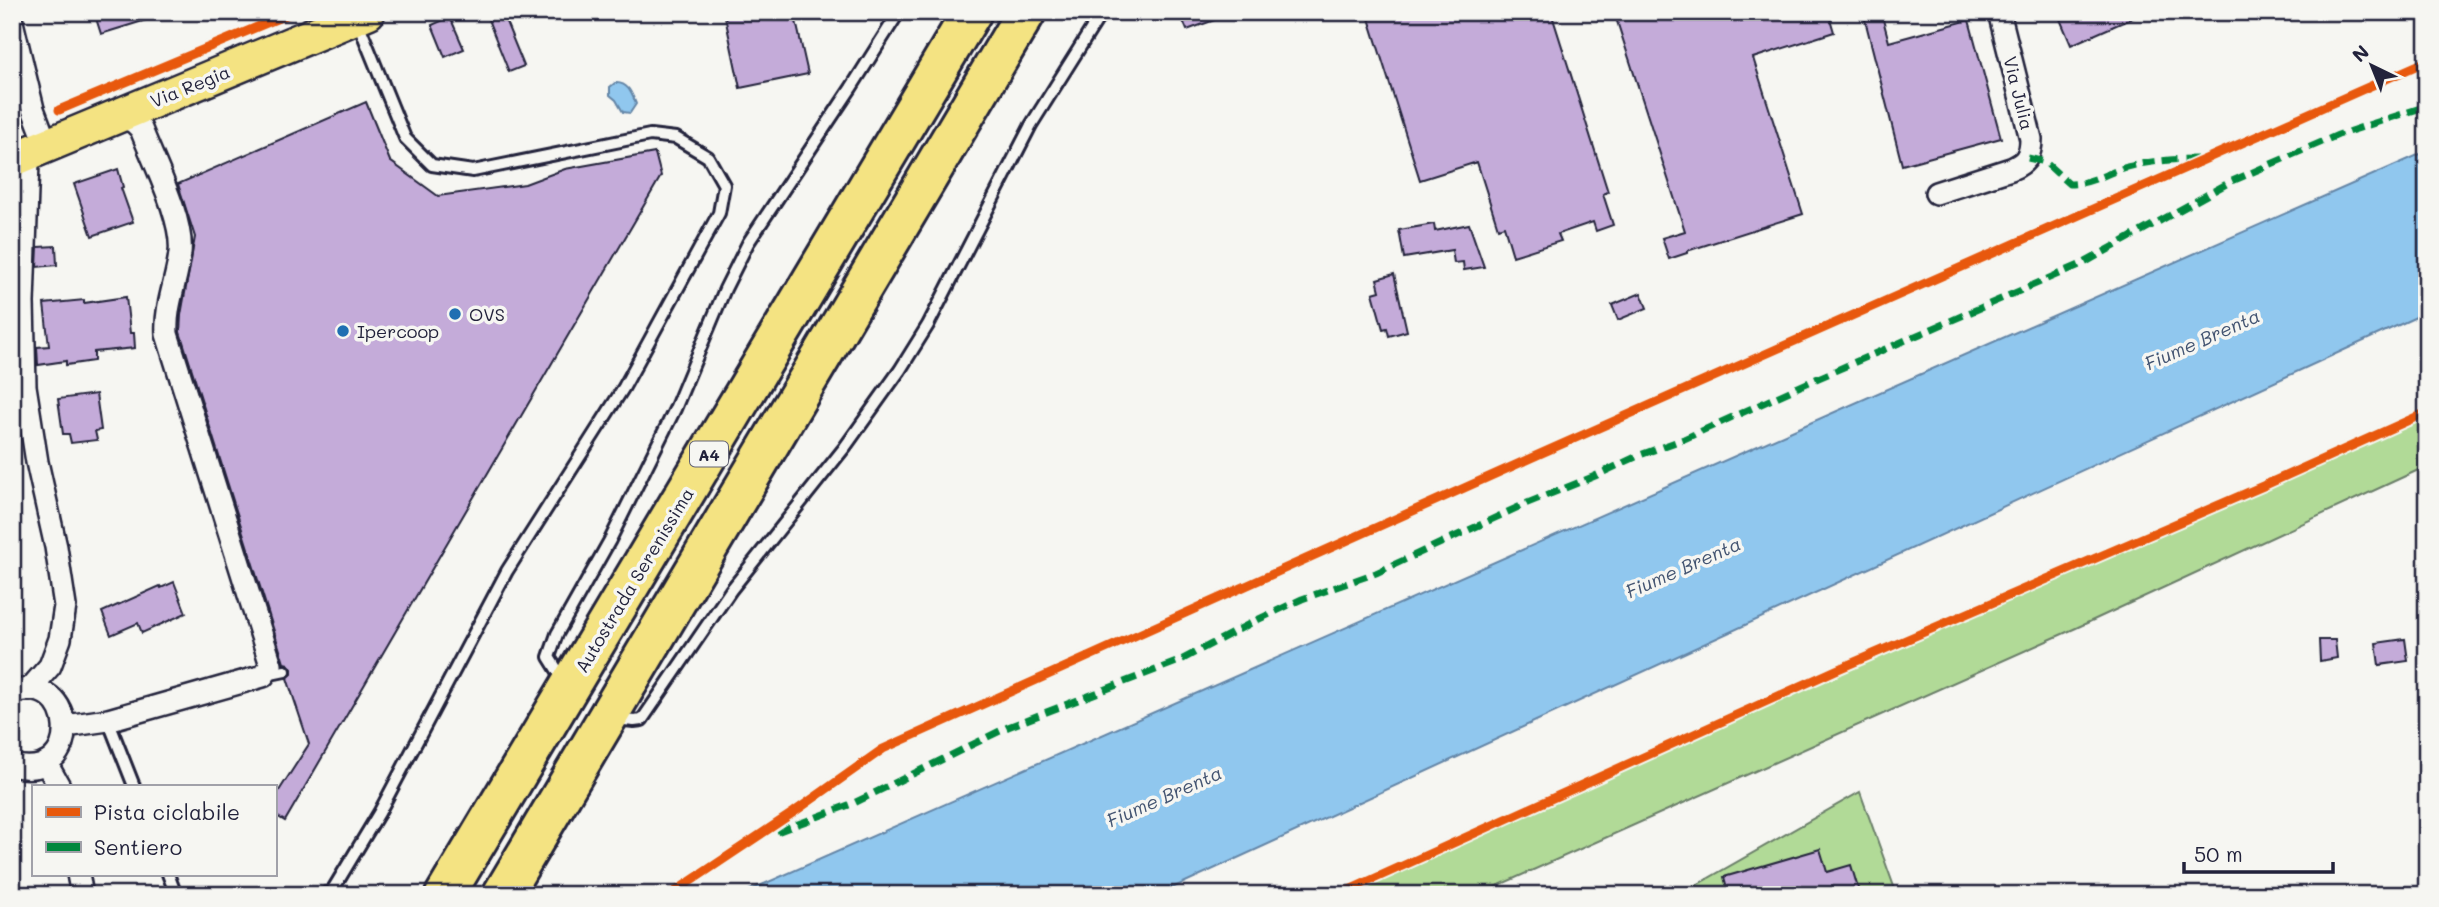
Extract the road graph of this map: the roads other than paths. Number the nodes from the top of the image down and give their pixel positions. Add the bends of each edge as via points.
1 (899, 12) edge
2 (972, 12) edge
3 (1026, 12) edge
4 (1102, 12) edge
5 (1999, 12) edge
6 (349, 14) edge
7 (12, 22) edge
8 (118, 116) junction
9 (23, 147) edge
10 (1936, 193) dead end
11 (569, 689) junction
12 (21, 691) edge
13 (606, 718) junction
14 (108, 720) junction
15 (66, 726) junction
16 (46, 763) junction
17 (12, 765) edge
18 (58, 785) edge
19 (134, 785) edge
20 (78, 876) edge
21 (169, 876) edge
22 (82, 895) edge
23 (177, 895) edge
24 (322, 895) edge
25 (445, 895) edge
26 (502, 895) edge

1 - 11 lane via 748,243 725,289 675,409 557,634 549,657
2 - 11 highway, Autostrada Serenissima / A4
3 - 13 highway, A4
4 - 13 lane via 1031,125 929,325 900,370 731,590 642,720
5 - 10 street, Via Julia via 2031,138 2028,158 2011,169
6 - 8 main road, Via Regia
6 - 9 main road, Via Regia
6 - 24 lane via 405,138 432,165 473,171 650,135 676,138 708,157 724,185 719,213 624,387 507,571 365,836 332,891
7 - 9 street via 33,109
8 - 9 main road, Via Regia
8 - 14 street via 141,129 180,230 180,252 165,317 167,334 273,671
9 - 12 street via 28,162 25,386 65,606 50,666
11 - 25 highway, Autostrada Serenissima / A4
12 - 15 street via 50,697
13 - 26 highway, A4
14 - 15 street
14 - 19 lane
15 - 16 street via 61,747
16 - 17 street
16 - 18 street
20 - 22 street
21 - 23 lane

